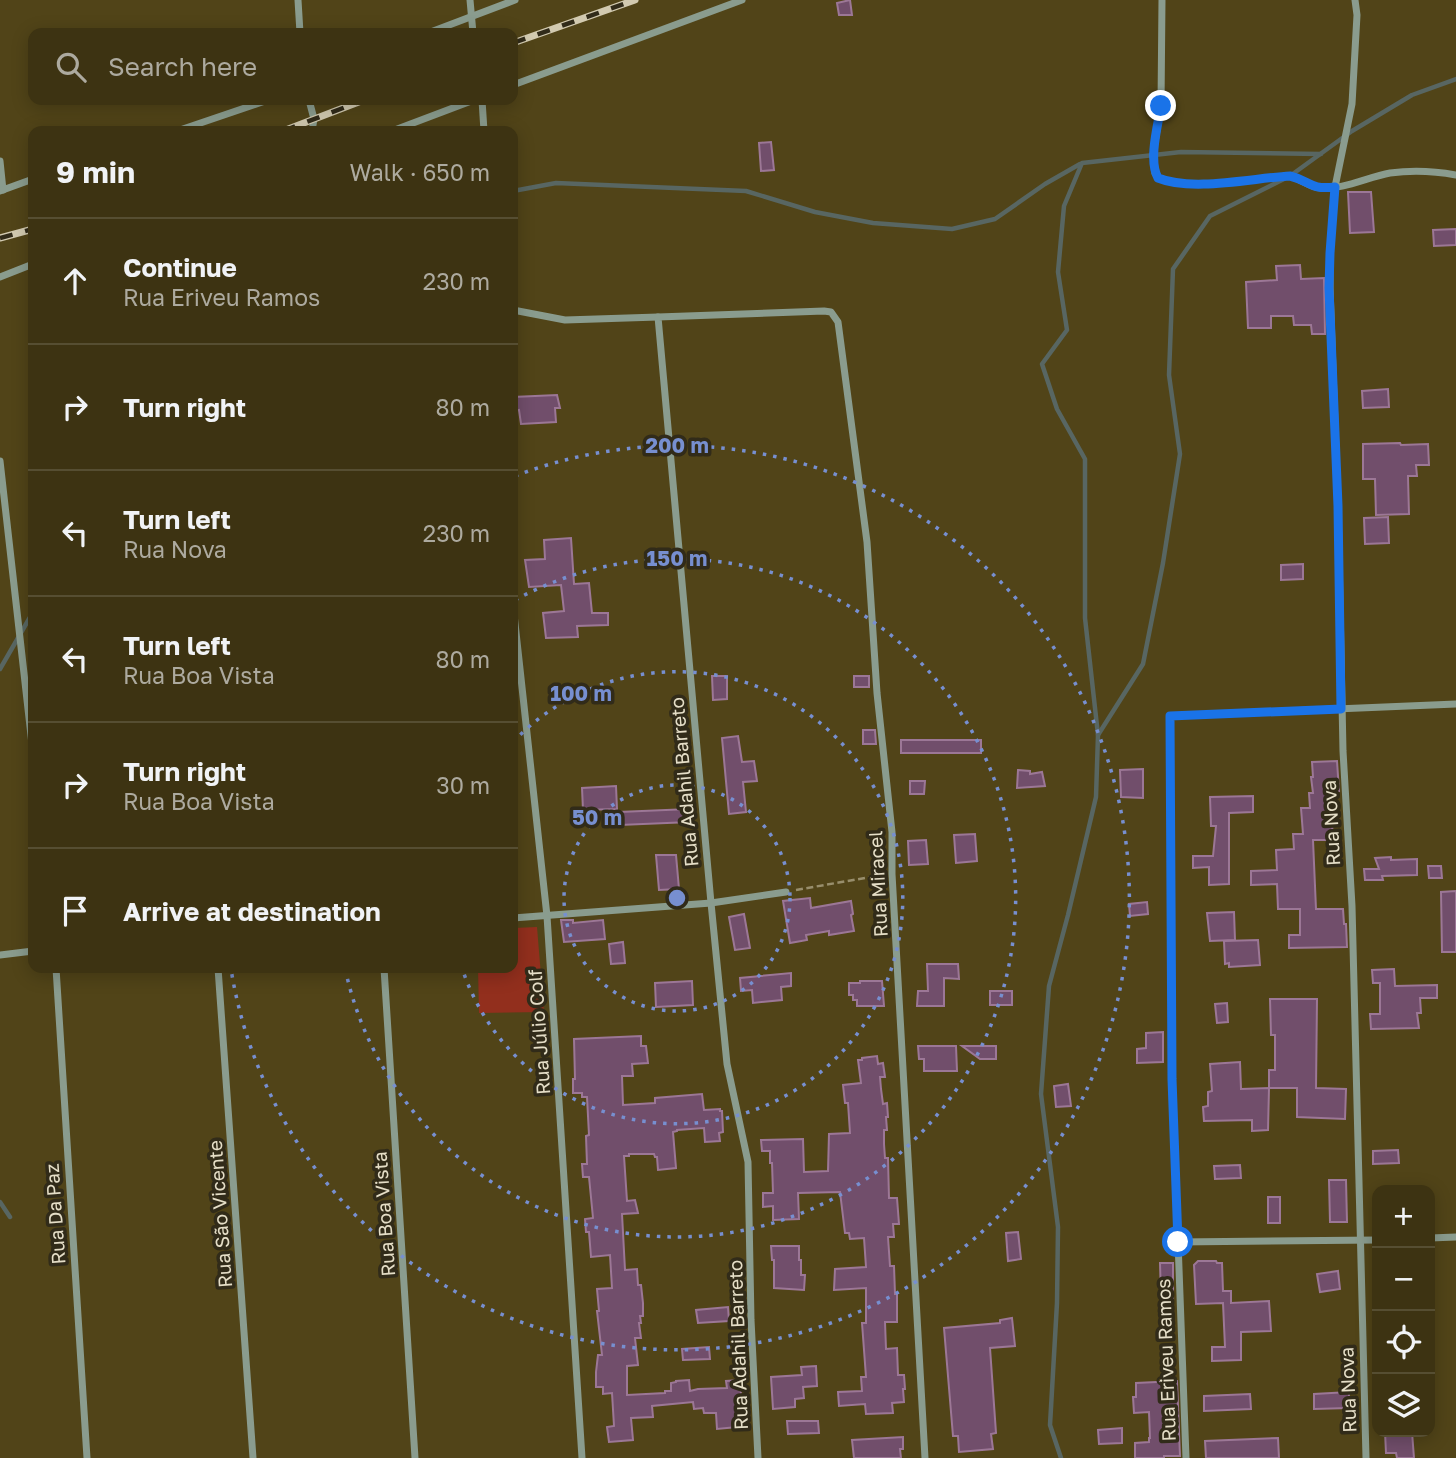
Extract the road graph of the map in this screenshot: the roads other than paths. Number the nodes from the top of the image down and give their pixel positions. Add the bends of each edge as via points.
1 (298, 0) edge
2 (470, 0) edge
3 (515, 0) edge
4 (742, 0) edge
5 (1162, 0) edge
6 (1355, 0) edge
7 (471, 16) junction
8 (300, 28) edge
9 (441, 28) edge
10 (472, 28) edge
11 (518, 83) edge
12 (253, 105) edge
13 (310, 105) edge
14 (461, 105) edge
15 (482, 105) edge
16 (192, 126) edge
17 (313, 126) edge
18 (405, 126) edge
19 (484, 126) edge
20 (0, 161) edge
21 (1456, 174) edge
22 (28, 181) edge
23 (1335, 187) junction
24 (2, 190) edge
25 (28, 266) edge
26 (0, 277) edge
27 (518, 311) edge
28 (658, 317) junction
29 (0, 461) edge
30 (518, 651) edge
31 (1456, 704) edge
32 (28, 709) edge
33 (1341, 709) junction
34 (786, 892) road end
35 (711, 903) junction
36 (547, 916) junction
37 (518, 918) edge
38 (28, 952) edge
39 (0, 955) edge
40 (57, 973) edge
41 (218, 973) edge
42 (384, 973) edge
43 (1456, 1237) edge
44 (1435, 1238) edge
45 (1360, 1240) junction
46 (1372, 1240) edge
47 (1178, 1242) junction
48 (87, 1458) edge
49 (253, 1458) edge
50 (415, 1458) edge
51 (582, 1458) edge
52 (758, 1458) edge
53 (925, 1458) edge
54 (1186, 1458) edge
55 (1366, 1458) edge

1 - 8 street
2 - 7 street
3 - 7 street
4 - 11 street
5 - 23 street via 1161,106 1153,155 1158,178 1184,184 1290,176 1316,188
6 - 23 street, Rua Nova via 1352,104
7 - 9 street
7 - 10 street
12 - 16 street
13 - 17 street
14 - 18 street
15 - 19 street
20 - 24 street
21 - 23 street via 1428,170 1391,173
22 - 24 street
23 - 33 street, Rua Nova via 1329,288
25 - 26 street
27 - 28 street via 565,320
28 - 35 street, Rua Adahil Barreto
28 - 53 street, Rua Miracel via 824,311 831,312 838,322 867,542 892,832
29 - 32 street
30 - 36 street, Rua Júlio Colf
31 - 33 street
33 - 45 street, Rua Nova via 1352,906
33 - 47 street, Rua Eriveu Ramos via 1170,716 1172,1079
34 - 35 street
35 - 36 street
35 - 52 street, Rua Adahil Barreto via 727,1064 748,1162
36 - 37 street
36 - 51 street, Rua Júlio Colf
38 - 39 street
40 - 48 street, Rua Da Paz
41 - 49 street, Rua São Vicente
42 - 50 street, Rua Boa Vista
43 - 44 street
45 - 46 street
45 - 47 street
45 - 55 street, Rua Nova
47 - 54 street, Rua Eriveu Ramos

